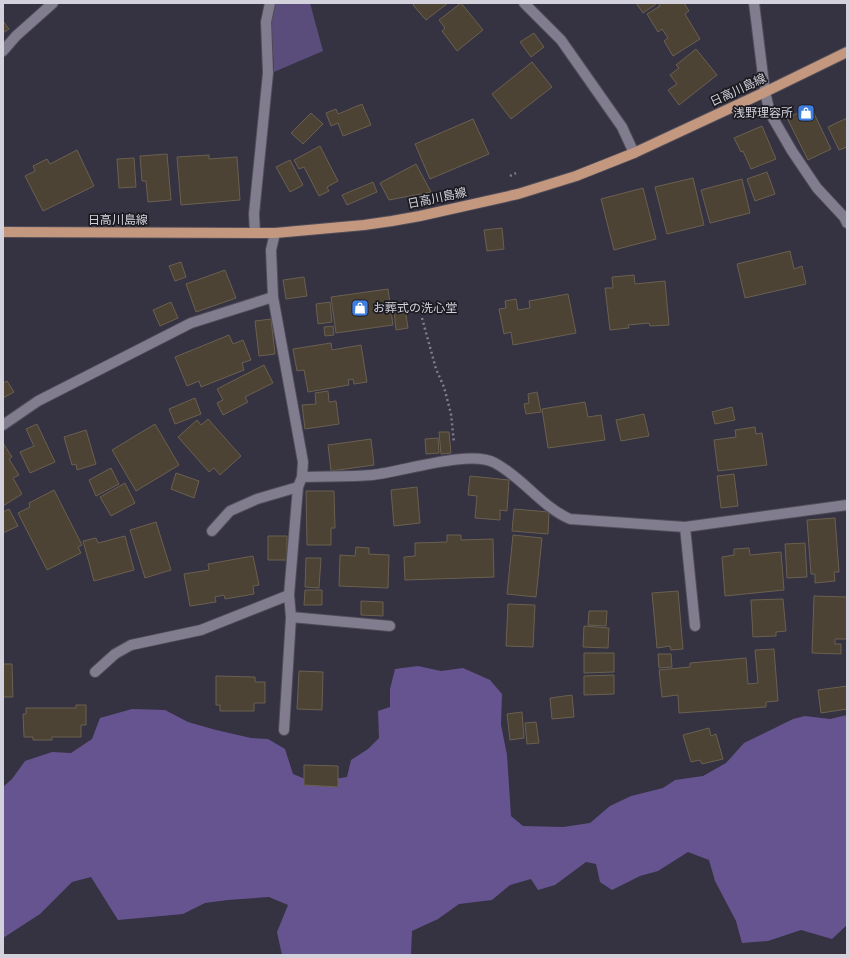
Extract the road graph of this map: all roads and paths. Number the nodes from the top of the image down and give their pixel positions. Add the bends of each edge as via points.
1 (52, 3) edge
2 (270, 3) edge
3 (524, 3) edge
4 (754, 3) edge
5 (3, 51) edge
6 (847, 52) edge
7 (765, 92) junction
8 (634, 154) junction
9 (847, 223) edge
10 (3, 232) edge
11 (255, 233) junction
12 (275, 233) junction
13 (273, 296) junction
14 (422, 318) dead end
15 (3, 425) edge
16 (456, 460) junction
17 (302, 477) junction
18 (298, 487) junction
19 (847, 505) edge
20 (685, 527) junction
21 (212, 531) dead end
22 (289, 595) junction
23 (291, 617) junction
24 (390, 626) dead end
25 (695, 626) dead end
26 (96, 672) dead end
27 (284, 730) dead end

1 - 5 street
2 - 11 street via 266,22 268,73 254,214
3 - 8 street via 561,40 622,127
4 - 7 street
6 - 7 main road, 日高川島線
7 - 8 main road, 日高川島線
7 - 9 street via 770,113 792,152 817,188
8 - 12 main road, 日高川島線 via 518,194 420,216 378,223
10 - 11 main road, 日高川島線
11 - 12 main road, 日高川島線
12 - 13 street via 271,250
13 - 15 street via 191,322 38,401
13 - 17 street via 303,462
14 - 16 path via 451,414
16 - 17 street via 372,475
16 - 20 street via 480,459 495,462 559,514 570,519
17 - 18 street
18 - 21 street via 257,499 230,511
18 - 22 street
19 - 20 street
20 - 25 street
22 - 23 street
22 - 26 street via 201,630 131,645 114,654
23 - 24 street
23 - 27 street

